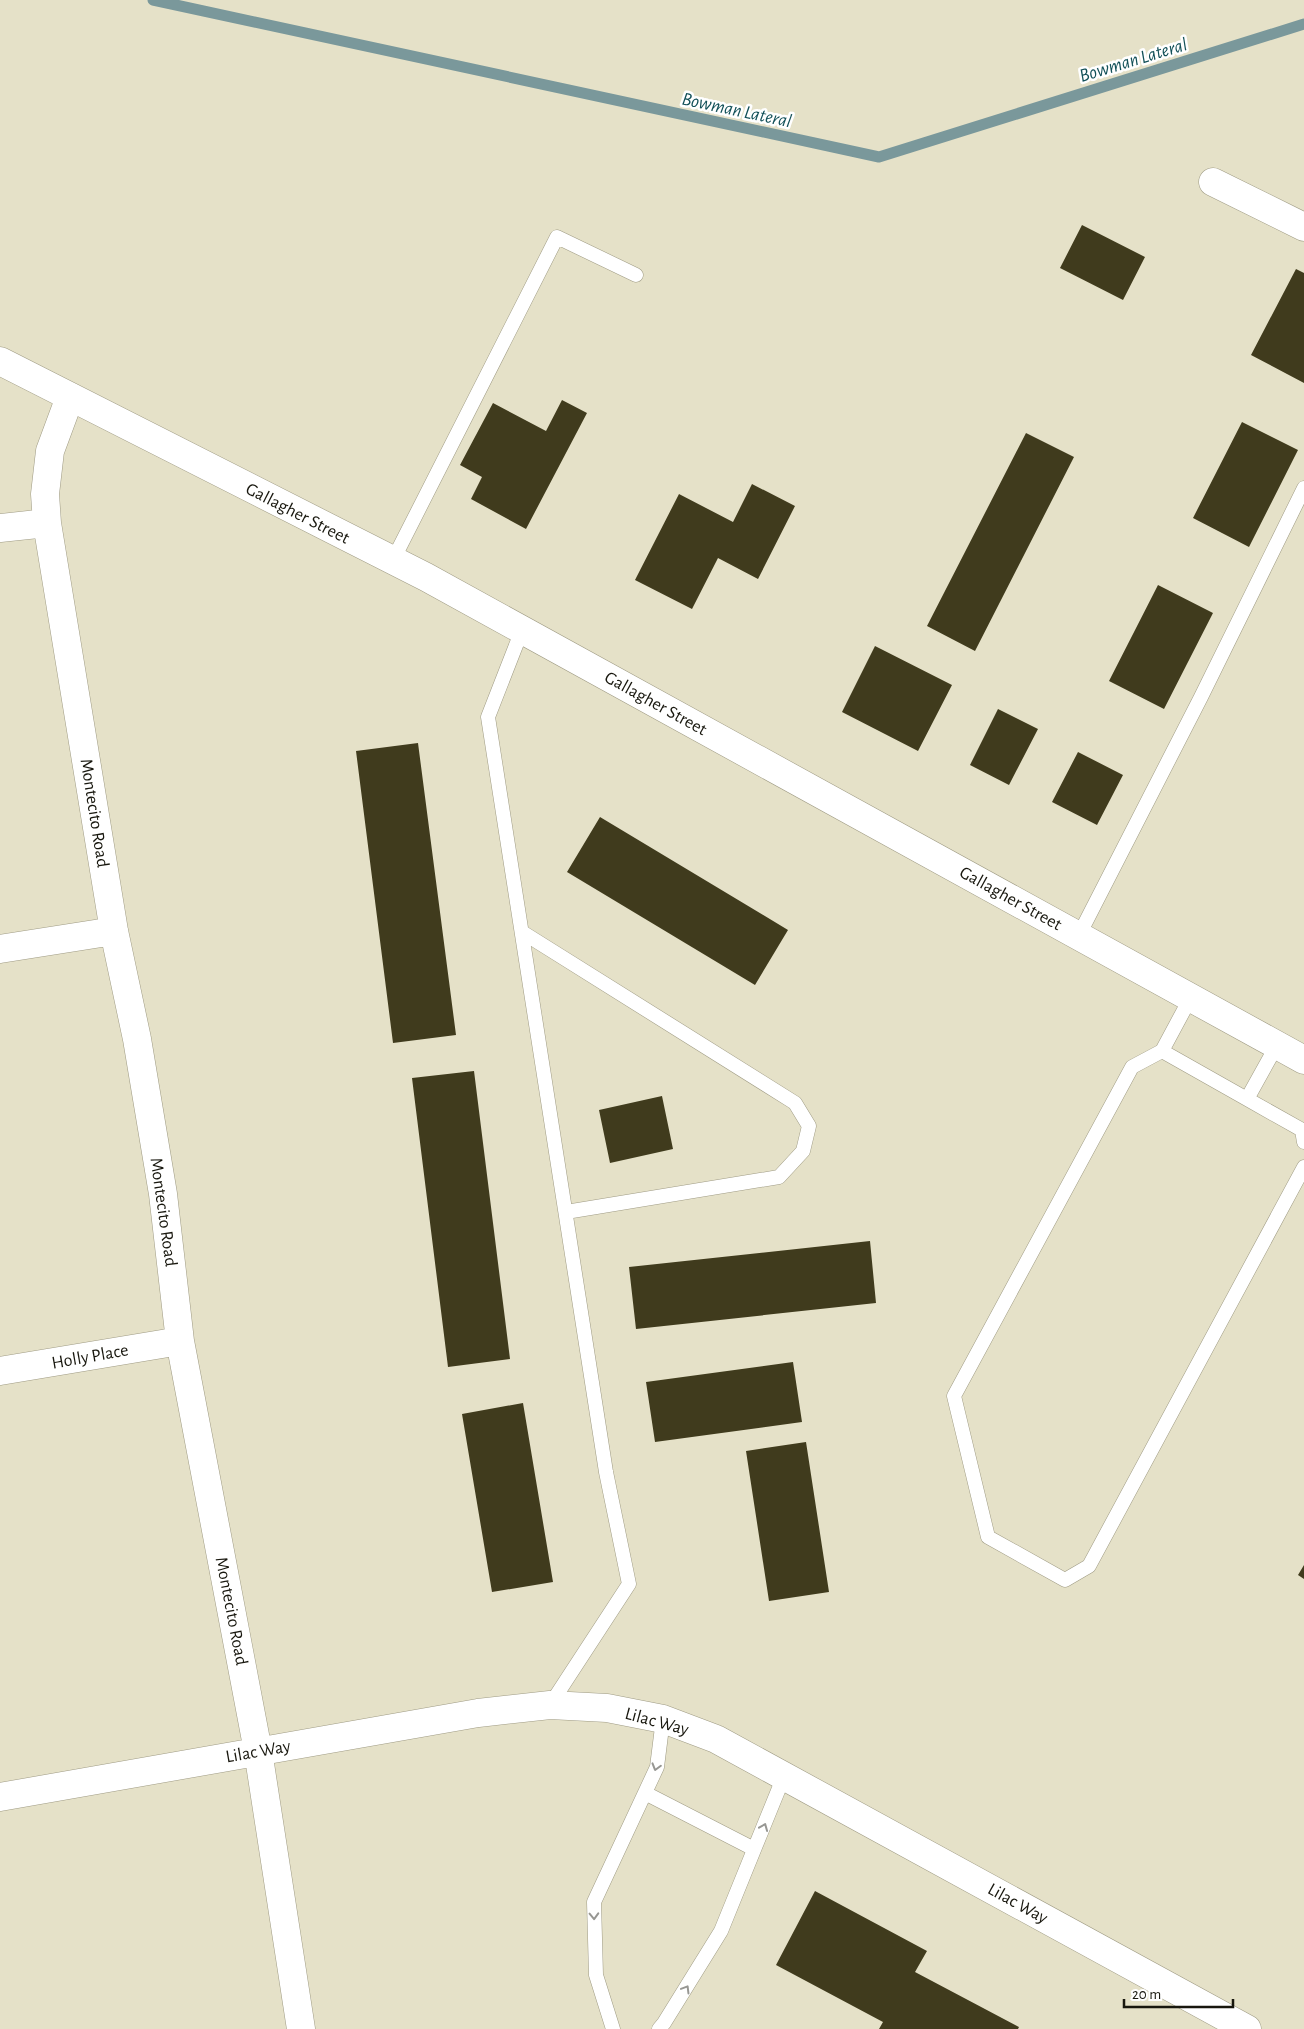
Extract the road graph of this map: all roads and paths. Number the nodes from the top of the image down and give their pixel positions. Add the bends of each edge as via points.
1 (1213, 182) dead end
2 (1304, 227) edge
3 (636, 275) dead end
4 (0, 361) edge
5 (70, 397) junction
6 (1304, 488) edge
7 (47, 523) junction
8 (0, 528) edge
9 (393, 560) junction
10 (522, 630) junction
11 (114, 931) junction
12 (522, 932) junction
13 (1079, 935) junction
14 (0, 949) edge
15 (1191, 997) junction
16 (1277, 1045) junction
17 (1162, 1050) junction
18 (1304, 1060) edge
19 (1247, 1099) junction
20 (1304, 1142) edge
21 (1304, 1167) edge
22 (566, 1212) junction
23 (180, 1340) junction
24 (0, 1371) edge
25 (550, 1705) junction
26 (663, 1719) junction
27 (258, 1751) junction
28 (784, 1776) junction
29 (645, 1793) junction
30 (0, 1797) edge
31 (754, 1849) junction
32 (301, 2029) edge
33 (613, 2029) edge
34 (659, 2029) edge
35 (1247, 2029) edge

1 - 2 street
3 - 9 lane via 557,237
4 - 5 street, Gallagher Street
5 - 7 street, Montecito Road via 50,451 45,494
5 - 9 street, Gallagher Street
6 - 13 lane
7 - 8 street
7 - 11 street, Montecito Road
9 - 10 street, Gallagher Street
10 - 12 lane via 488,716
10 - 13 street, Gallagher Street
11 - 14 street
11 - 23 street, Montecito Road via 137,1039 163,1194
12 - 22 lane
12 - 22 lane via 795,1103 809,1126 803,1151 779,1177
13 - 15 street, Gallagher Street
15 - 16 street, Gallagher Street
15 - 17 lane
16 - 18 street, Gallagher Street
16 - 19 lane
17 - 19 lane
17 - 21 lane via 1132,1067 954,1396 988,1537 1065,1580 1090,1566
19 - 20 lane via 1302,1130
22 - 25 lane via 606,1472 629,1584
23 - 24 street, Holly Place
23 - 27 street, Montecito Road
25 - 26 street, Lilac Way via 607,1708
25 - 27 street, Lilac Way via 478,1713
26 - 28 street, Lilac Way via 716,1739
26 -> 29 lane via 658,1768
27 - 30 street, Lilac Way
27 - 32 street, Montecito Road
31 -> 28 lane
28 - 35 street, Lilac Way
29 - 31 lane
29 -> 33 lane via 594,1902 596,1976
34 -> 31 lane via 721,1931

